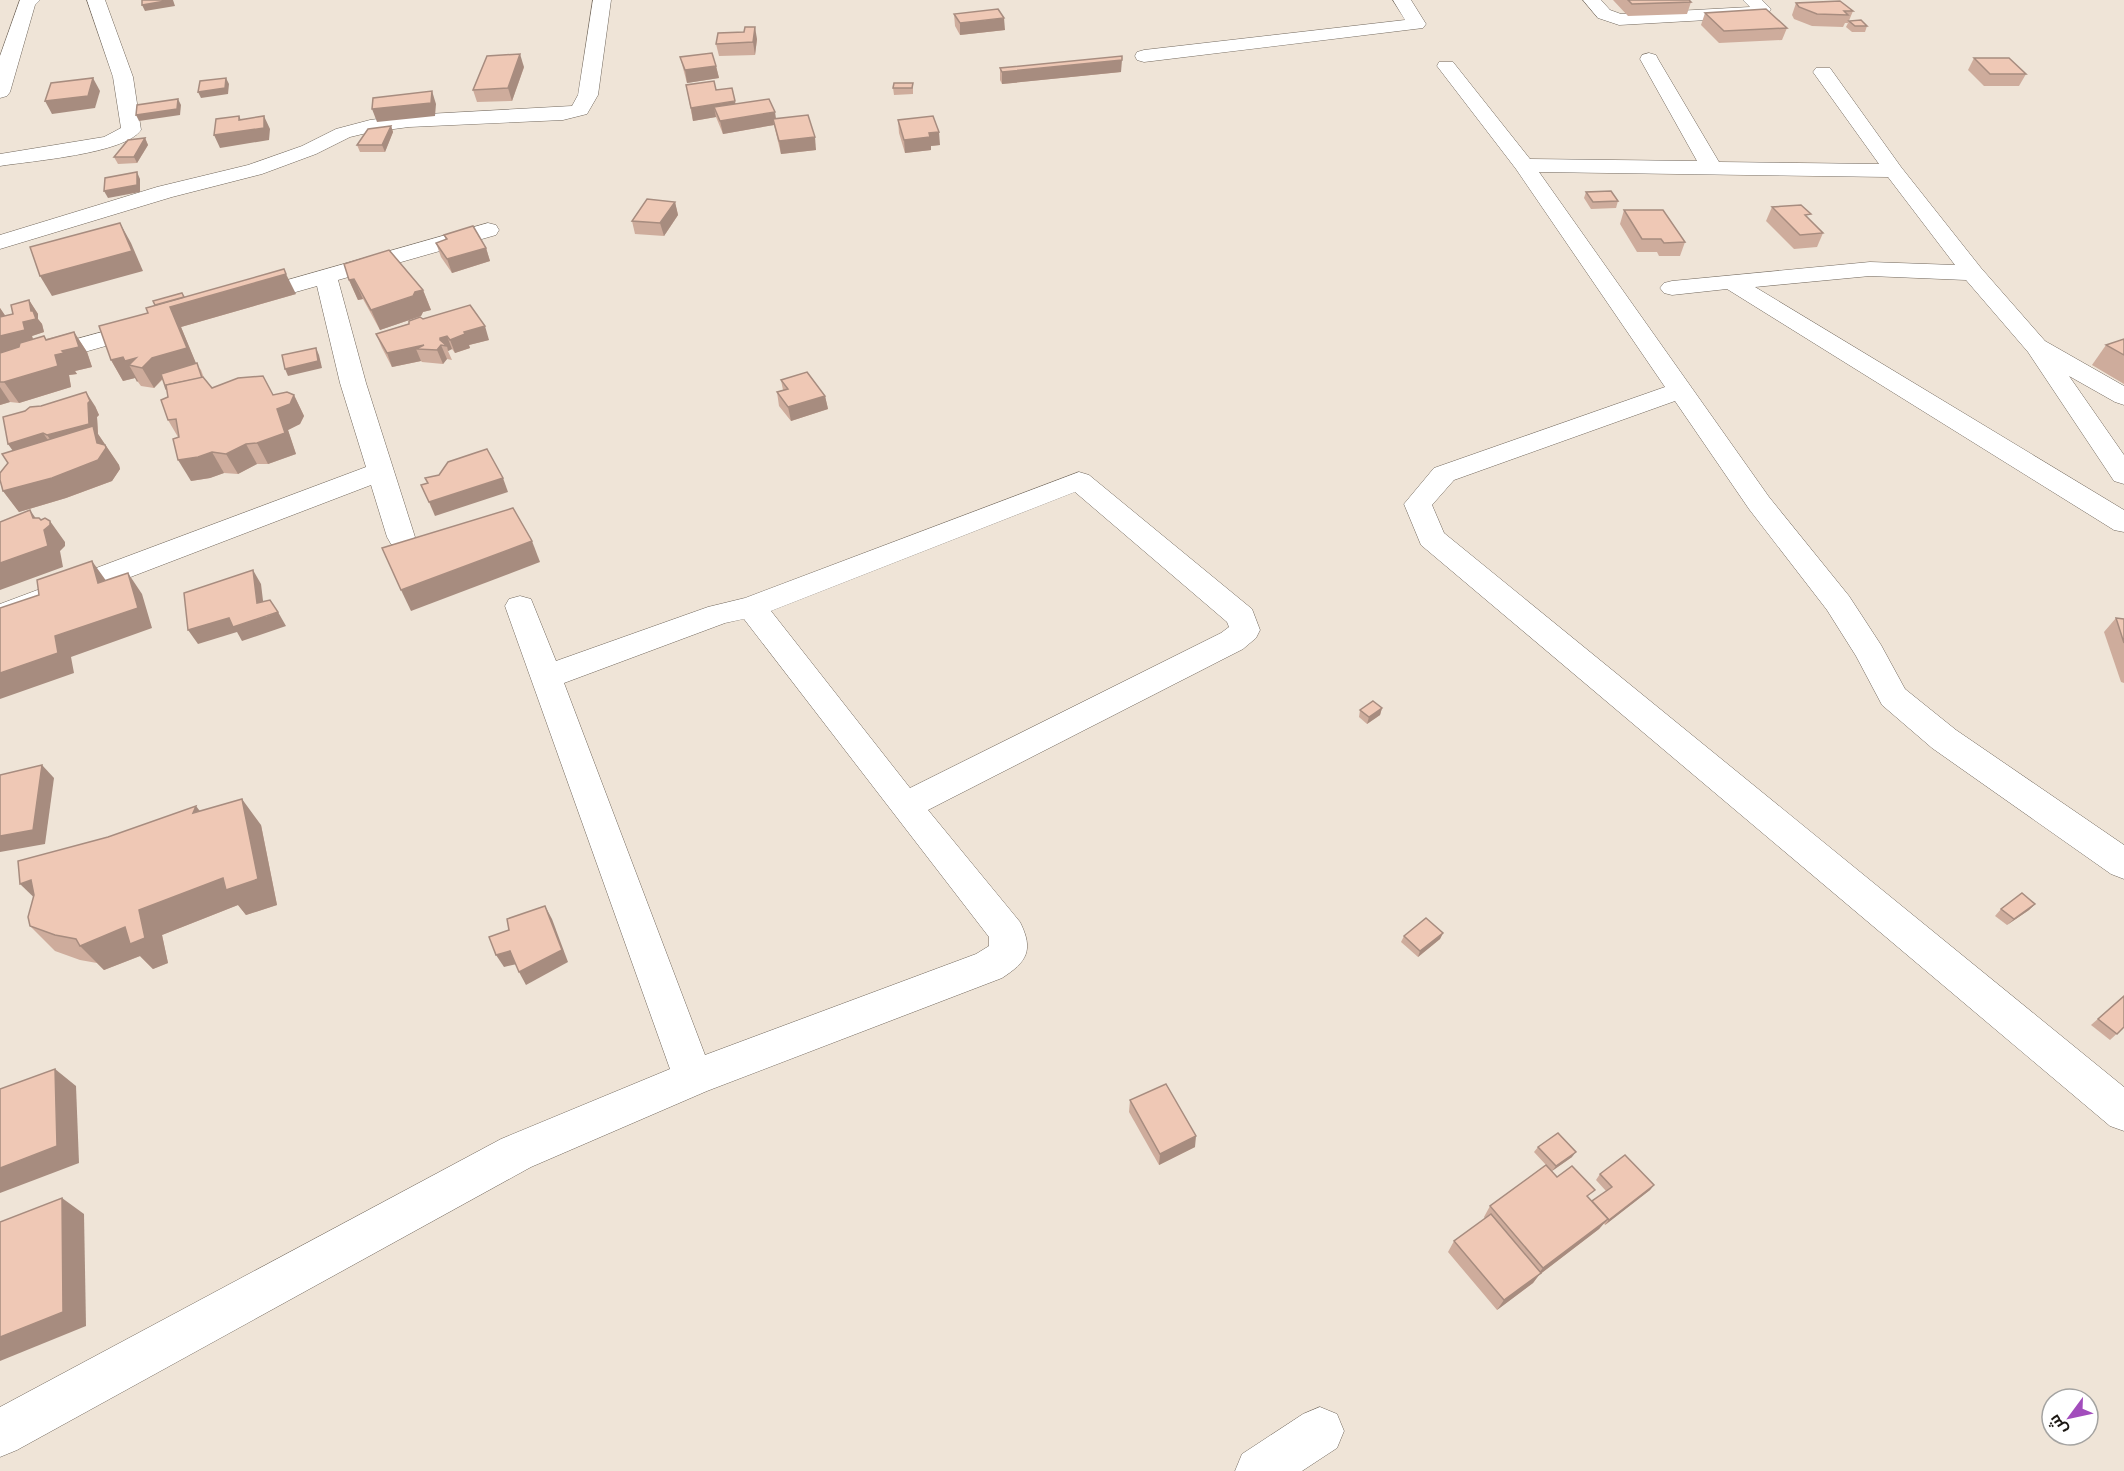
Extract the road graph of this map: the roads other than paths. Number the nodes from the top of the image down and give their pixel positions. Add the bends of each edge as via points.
1 (31, 0) edge
2 (96, 0) edge
3 (602, 0) edge
4 (1402, 0) edge
5 (1592, 0) edge
6 (1752, 0) edge
7 (1144, 56) dead end
8 (1649, 59) dead end
9 (1446, 66) dead end
10 (1823, 72) dead end
11 (0, 92) edge
12 (0, 160) edge
13 (1524, 165) junction
14 (1711, 167) junction
15 (1894, 171) junction
16 (488, 230) dead end
17 (0, 242) edge
18 (1973, 273) junction
19 (326, 277) junction
20 (1731, 282) junction
21 (1672, 288) dead end
22 (225, 305) edge
23 (169, 321) edge
24 (2036, 346) junction
25 (0, 368) edge
26 (1679, 390) junction
27 (2124, 397) edge
28 (381, 471) junction
29 (2124, 475) edge
30 (2124, 524) edge
31 (401, 537) dead end
32 (520, 606) dead end
33 (751, 607) junction
34 (0, 616) edge
35 (547, 677) junction
36 (904, 806) junction
37 (2124, 864) edge
38 (693, 1078) junction
39 (2124, 1112) edge
40 (1320, 1431) dead end
41 (0, 1433) edge
42 (1259, 1471) edge

1 - 11 street via 27,2
2 - 12 street via 123,77 131,130 110,142
3 - 17 street via 588,94 580,110 370,126 343,133 255,170 165,192
4 - 7 street via 1418,24
5 - 6 street via 1604,14 1619,20 1760,12 1762,9
8 - 14 street
9 - 13 street
10 - 15 street
13 - 14 street
13 - 26 street
14 - 15 street
15 - 18 street
16 - 19 street
18 - 20 street via 1870,269
18 - 24 street
19 - 22 street
19 - 28 street
20 - 21 street
20 - 30 street
23 - 25 street
24 - 27 street
24 - 29 street
26 - 37 street via 1759,503 1838,603 1893,697 1944,739
26 - 39 street via 1444,474 1418,504 1431,538
28 - 31 street
28 - 34 street
32 - 35 street
33 - 35 street via 719,614
33 - 36 street
33 - 36 street via 1079,482 1241,617 1245,630 1232,641
35 - 38 street
36 - 38 street via 1007,933 1008,954 989,966
38 - 41 street via 516,1154
40 - 42 street

